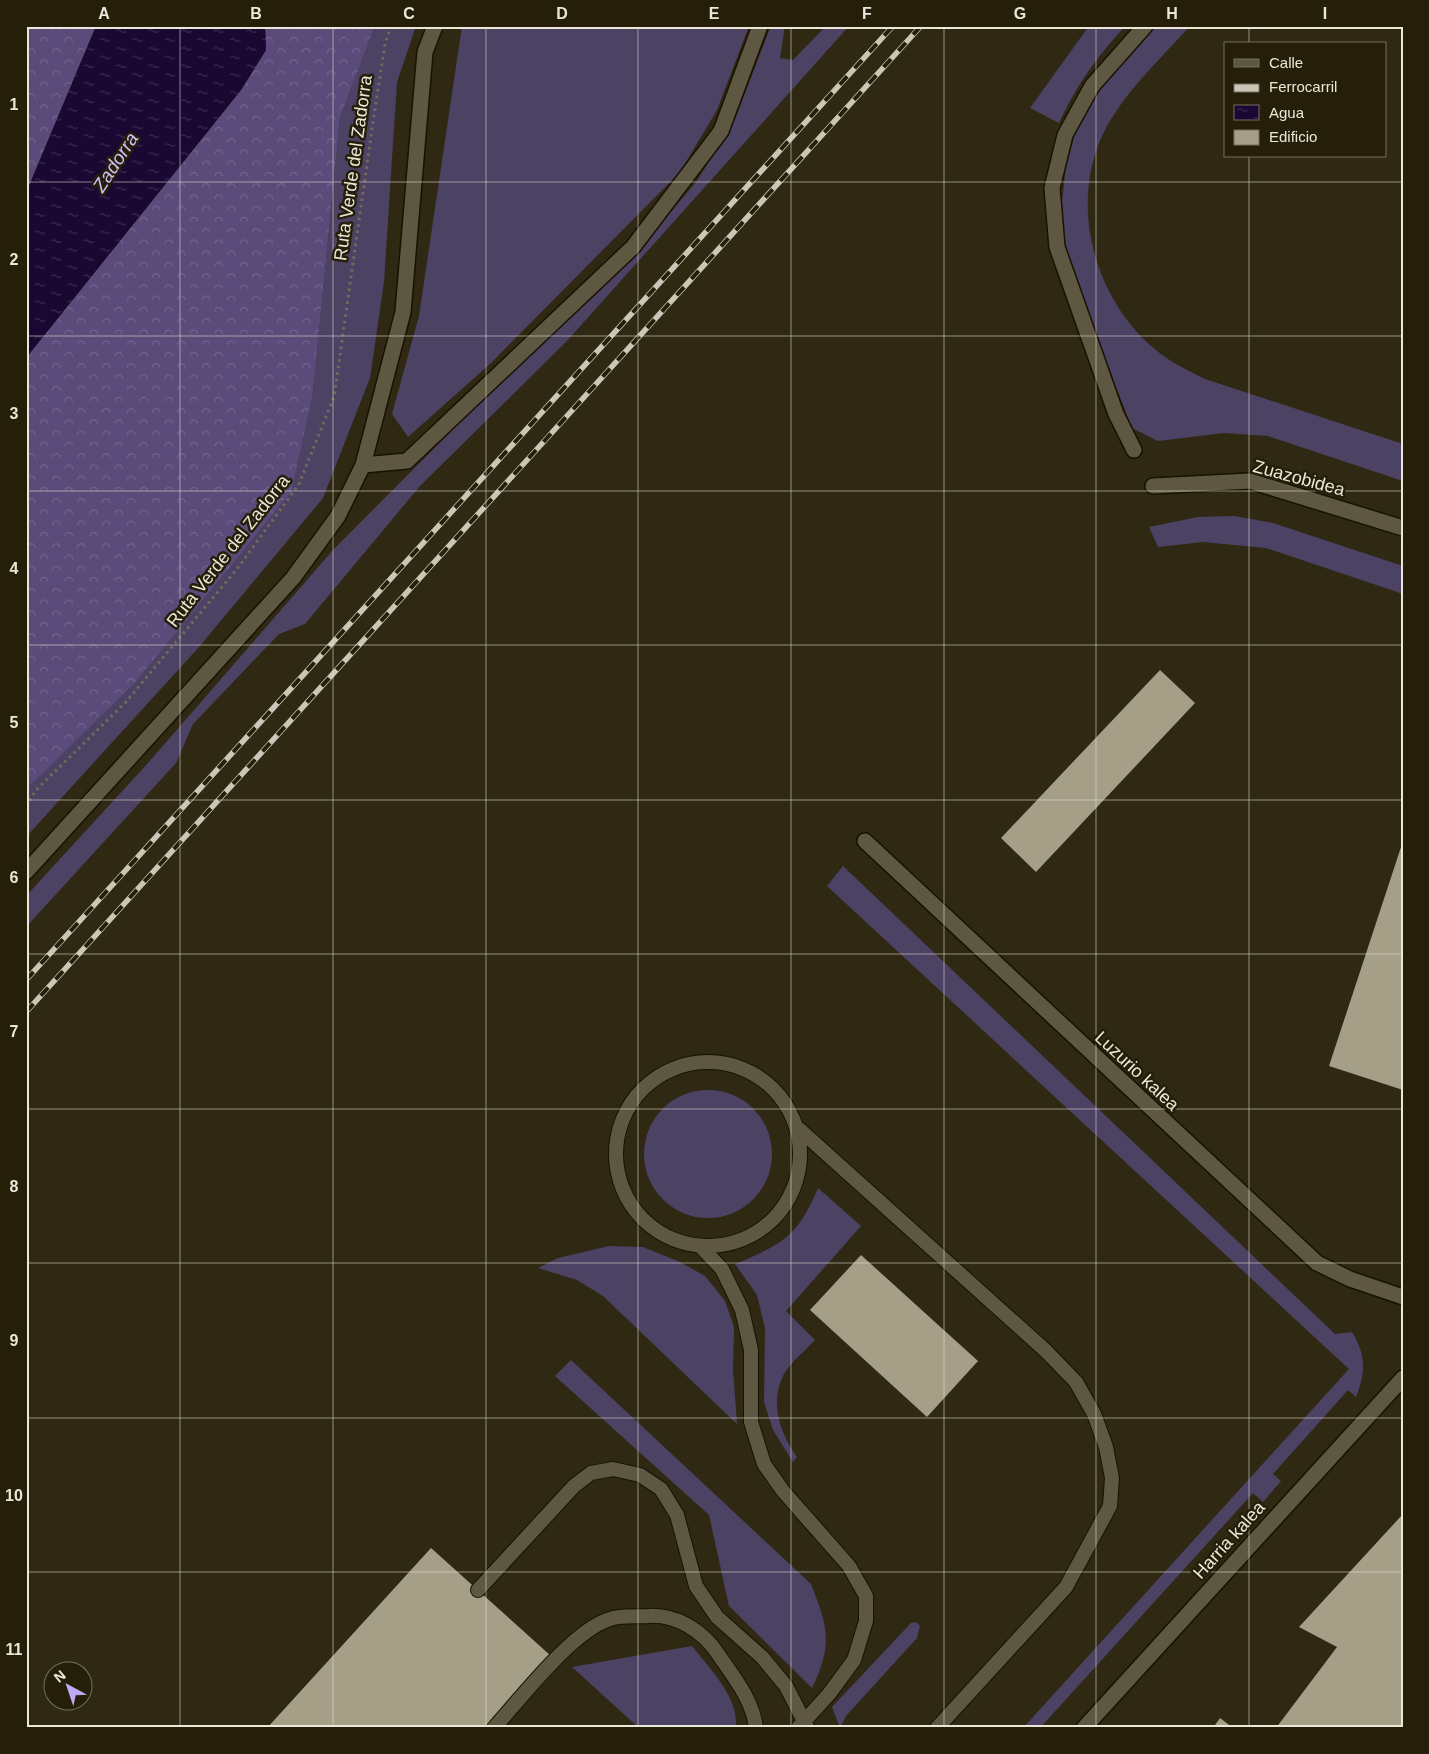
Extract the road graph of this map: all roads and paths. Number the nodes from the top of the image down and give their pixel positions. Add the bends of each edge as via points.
1 (391, 26) edge
2 (435, 26) edge
3 (760, 26) edge
4 (1145, 26) edge
5 (1134, 450) dead end
6 (363, 465) junction
7 (1153, 486) dead end
8 (1403, 528) edge
9 (26, 806) edge
10 (864, 841) dead end
11 (26, 872) edge
12 (799, 1129) junction
13 (701, 1247) junction
14 (1403, 1297) edge
15 (1403, 1378) edge
16 (478, 1590) dead end
17 (804, 1725) edge
18 (494, 1728) edge
19 (756, 1728) edge
20 (937, 1728) edge
21 (1084, 1728) edge

1 - 9 path, Ruta Verde del Zadorra via 372,122 334,397 299,484 237,569 125,703 36,790
2 - 6 street via 425,52 403,312
3 - 6 street via 721,131 633,247 407,461
4 - 5 street via 1092,86 1065,135 1052,188 1057,247 1116,414
6 - 11 street via 338,516 293,578
7 - 8 street, Zuazobidea via 1250,481
10 - 14 street, Luzurio kalea via 1317,1263 1350,1279
12 - 13 lane via 800,1174 780,1214 744,1240
12 - 13 lane via 783,1098 757,1074 721,1061 682,1064 648,1082 624,1112 615,1150 621,1188 642,1220 669,1239
12 - 20 lane via 1058,1364 1081,1390 1106,1447 1112,1478 1110,1506 1066,1587
13 - 17 lane via 722,1270 742,1310 751,1350 751,1422 764,1464 848,1566 866,1596 866,1621 854,1660
15 - 21 street, Harria kalea
16 - 17 lane via 574,1486 591,1473 613,1469 640,1475 661,1489 677,1515 696,1586 717,1617 762,1657 786,1686
18 - 19 lane via 580,1636 610,1619 660,1615 692,1627 713,1647 742,1689

